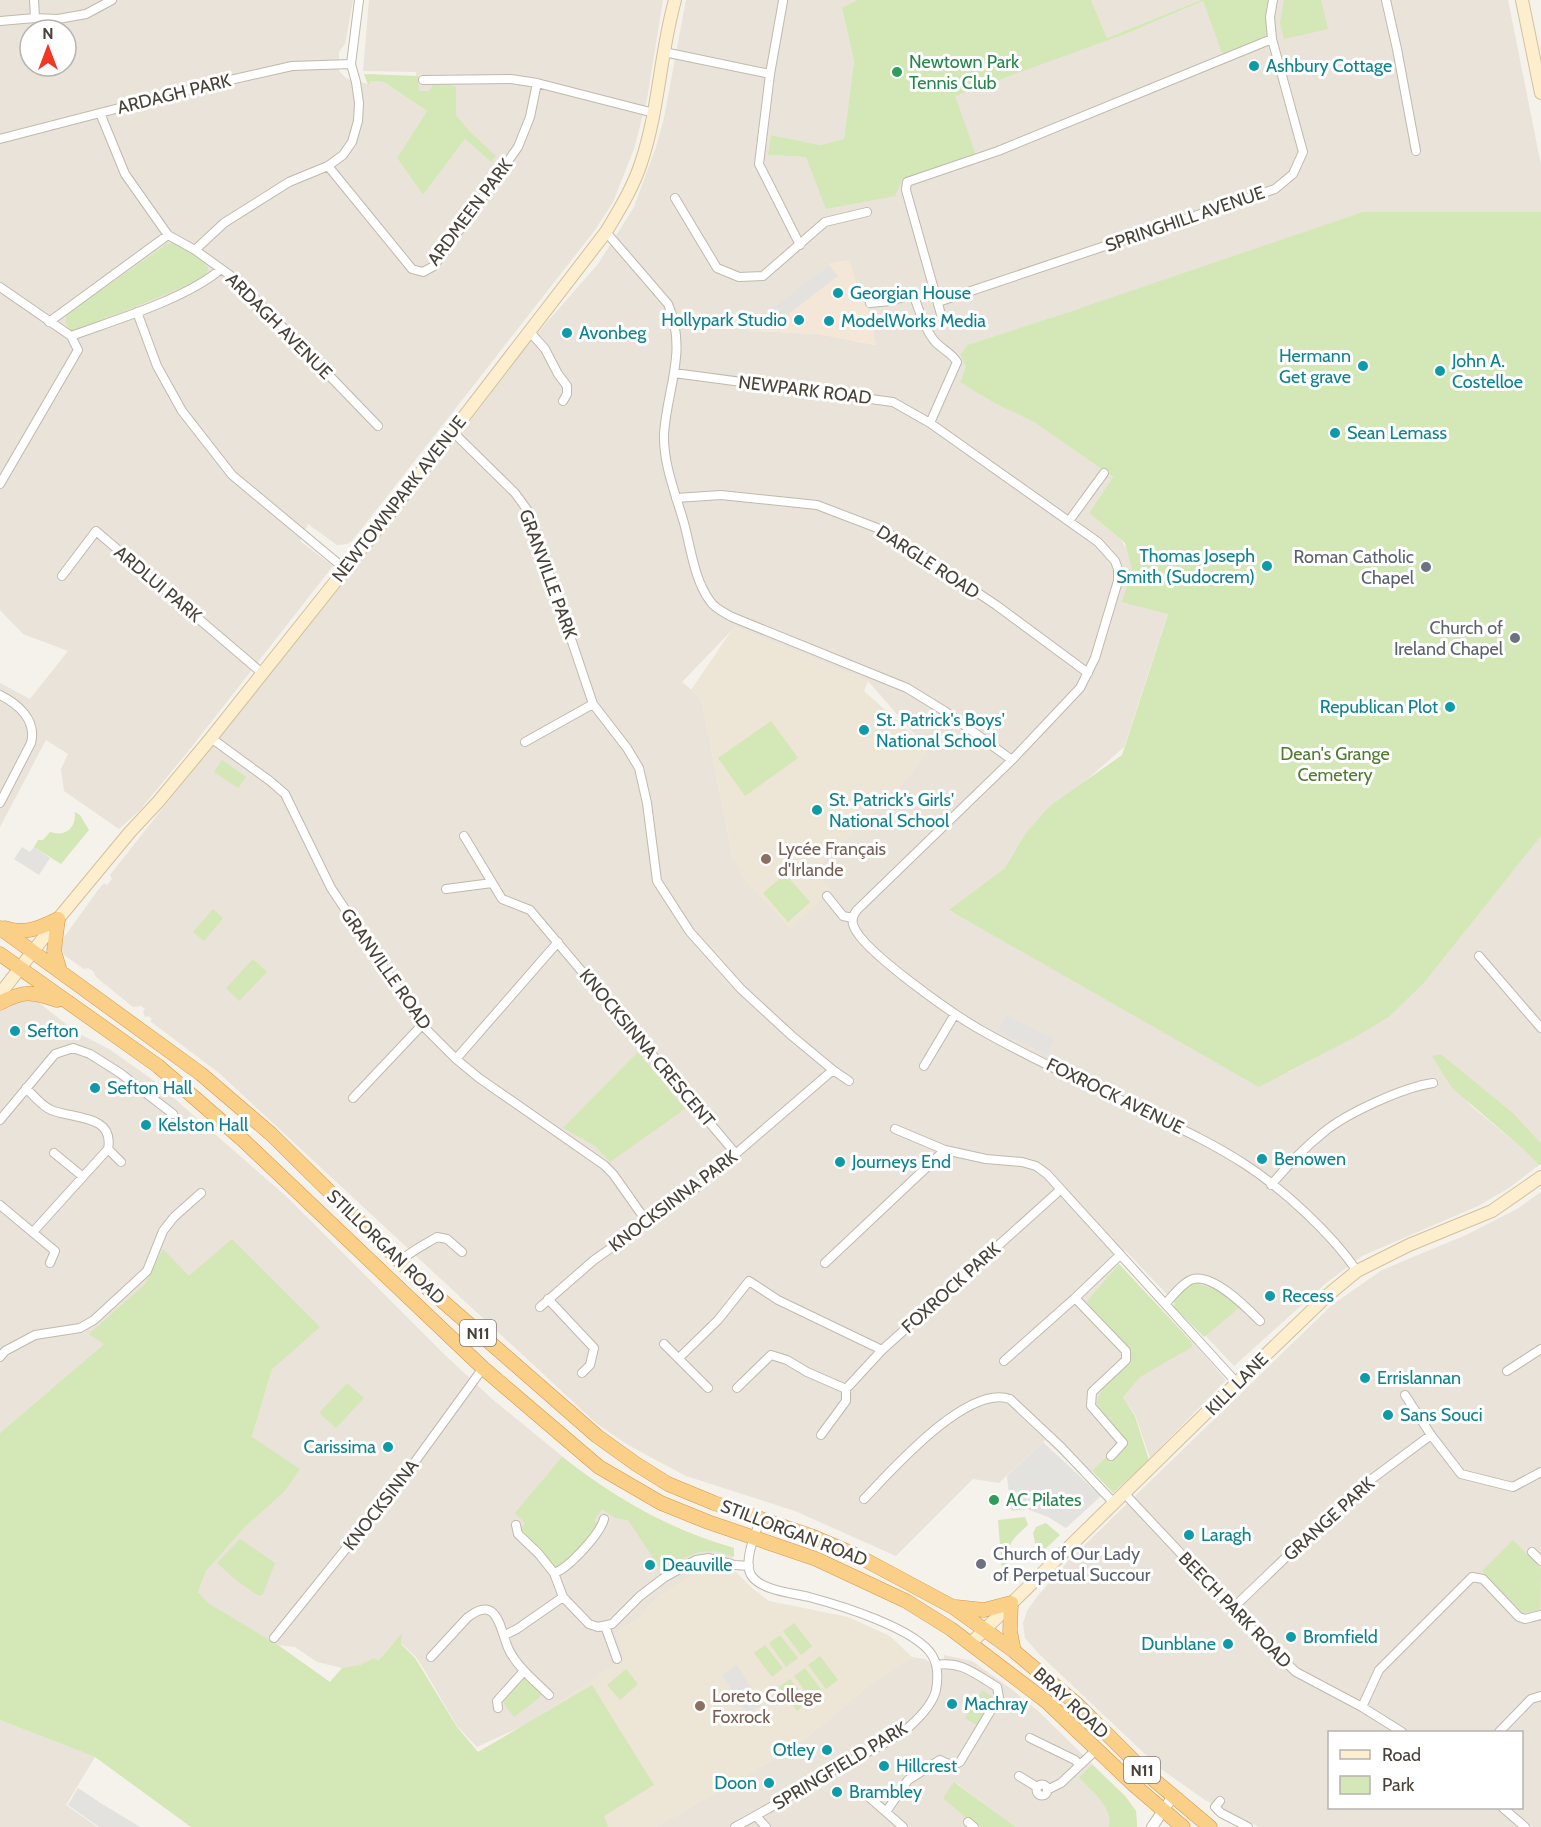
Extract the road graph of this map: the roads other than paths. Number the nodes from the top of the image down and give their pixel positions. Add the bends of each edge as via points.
1 (34, 0) edge
2 (112, 0) edge
3 (359, 0) edge
4 (675, 0) edge
5 (1273, 0) edge
6 (1386, 0) edge
7 (1522, 0) edge
8 (783, 1) edge
9 (35, 18) edge
10 (64, 18) edge
11 (18, 19) edge
12 (0, 21) edge
13 (1272, 39) junction
14 (664, 52) junction
15 (351, 64) junction
16 (770, 74) junction
17 (423, 80) dead end
18 (537, 83) junction
19 (1541, 93) edge
20 (100, 113) junction
21 (654, 113) junction
22 (0, 139) edge
23 (1416, 151) dead end
24 (328, 166) junction
25 (675, 198) dead end
26 (867, 212) dead end
27 (606, 232) junction
28 (168, 235) junction
29 (800, 245) junction
30 (195, 250) junction
31 (221, 269) junction
32 (0, 287) edge
33 (939, 302) junction
34 (870, 303) dead end
35 (137, 312) junction
36 (942, 318) dead end
37 (49, 322) junction
38 (530, 332) junction
39 (71, 336) junction
40 (674, 373) junction
41 (564, 401) dead end
42 (930, 423) junction
43 (378, 426) dead end
44 (453, 432) junction
45 (1104, 473) dead end
46 (0, 484) edge
47 (676, 498) junction
48 (1068, 521) junction
49 (345, 568) junction
50 (63, 576) dead end
51 (262, 673) junction
52 (1088, 673) junction
53 (0, 695) edge
54 (593, 705) junction
55 (211, 738) junction
56 (525, 742) dead end
57 (1012, 760) junction
58 (0, 803) edge
59 (464, 836) dead end
60 (492, 882) junction
61 (446, 889) dead end
62 (827, 896) dead end
63 (853, 918) junction
64 (58, 919) junction
65 (0, 927) edge
66 (558, 942) junction
67 (32, 951) junction
68 (0, 954) edge
69 (1479, 956) dead end
70 (19, 968) junction
71 (60, 971) junction
72 (0, 994) edge
73 (0, 1003) edge
74 (70, 1005) junction
75 (955, 1014) junction
76 (422, 1025) junction
77 (1541, 1028) edge
78 (456, 1059) junction
79 (924, 1066) dead end
80 (832, 1070) junction
81 (849, 1081) dead end
82 (1433, 1083) dead end
83 (26, 1088) junction
84 (353, 1098) dead end
85 (173, 1114) dead end
86 (0, 1120) edge
87 (894, 1129) dead end
88 (108, 1149) junction
89 (945, 1150) junction
90 (54, 1153) dead end
91 (736, 1154) junction
92 (121, 1162) dead end
93 (82, 1176) junction
94 (1541, 1177) edge
95 (1271, 1185) junction
96 (1060, 1190) junction
97 (201, 1193) dead end
98 (0, 1205) edge
99 (646, 1222) junction
100 (33, 1232) junction
101 (462, 1252) dead end
102 (1120, 1255) junction
103 (399, 1262) junction
104 (50, 1263) dead end
105 (825, 1263) dead end
106 (1357, 1271) junction
107 (1075, 1298) junction
108 (548, 1299) junction
109 (1165, 1305) junction
110 (540, 1307) dead end
111 (1260, 1321) dead end
112 (664, 1344) dead end
113 (1541, 1349) edge
114 (882, 1350) junction
115 (2, 1351) edge
116 (680, 1358) junction
117 (1004, 1361) dead end
118 (483, 1368) junction
119 (1507, 1371) dead end
120 (582, 1373) dead end
121 (1237, 1383) junction
122 (708, 1388) dead end
123 (736, 1388) dead end
124 (846, 1389) junction
125 (1405, 1395) dead end
126 (821, 1436) dead end
127 (1431, 1436) junction
128 (1111, 1456) dead end
129 (1541, 1472) edge
130 (1124, 1493) junction
131 (864, 1499) dead end
132 (1114, 1503) junction
133 (761, 1518) junction
134 (604, 1519) dead end
135 (516, 1525) dead end
136 (754, 1537) junction
137 (1532, 1552) dead end
138 (1541, 1561) edge
139 (749, 1566) junction
140 (554, 1574) junction
141 (563, 1597) junction
142 (1011, 1603) junction
143 (953, 1607) junction
144 (1233, 1608) junction
145 (1541, 1615) edge
146 (604, 1626) junction
147 (984, 1629) junction
148 (505, 1635) junction
149 (274, 1638) dead end
150 (970, 1644) junction
151 (982, 1652) joint
152 (1014, 1652) junction
153 (431, 1657) dead end
154 (617, 1659) dead end
155 (936, 1665) junction
156 (524, 1671) junction
157 (549, 1695) dead end
158 (1541, 1696) edge
159 (498, 1707) dead end
160 (1362, 1707) junction
161 (1399, 1731) edge
162 (1500, 1731) edge
163 (1030, 1738) dead end
164 (1097, 1749) junction
165 (1080, 1765) junction
166 (1019, 1776) dead end
167 (1173, 1796) junction
168 (870, 1798) dead end
169 (1220, 1801) dead end
170 (1504, 1809) edge
171 (1162, 1810) junction
172 (886, 1812) junction
173 (756, 1816) junction
174 (735, 1827) edge
175 (766, 1827) edge
176 (903, 1827) edge
177 (1152, 1827) edge
178 (1183, 1827) edge
179 (1210, 1827) edge
180 (1248, 1827) edge
181 (1525, 1827) edge

1 - 9 street
2 - 10 street via 86,14
3 - 15 street
4 - 14 main road, NEWTOWNPARK AVENUE
5 - 13 street, SPRINGHILL AVENUE via 1269,17
6 - 23 street
7 - 19 main road
8 - 16 street
11 - 12 street
13 - 33 street via 998,151 907,182 906,190
13 - 33 street, SPRINGHILL AVENUE via 1303,152 1293,174 1275,189
14 - 16 street
14 - 21 main road, NEWTOWNPARK AVENUE
15 - 20 street, ARDAGH PARK via 292,66
15 - 24 street via 359,103 358,121 352,142
16 - 29 street via 759,164
17 - 18 street
18 - 21 street
18 - 24 street, ARDMEEN PARK via 518,147 434,266 423,272 412,269
20 - 22 street, ARDAGH PARK
20 - 28 street, ARDAGH AVENUE via 125,174
21 - 27 main road, NEWTOWNPARK AVENUE via 641,164
24 - 30 street via 289,182 224,223
25 - 29 street via 717,268 739,277 762,276
26 - 29 street via 825,222
27 - 38 main road, NEWTOWNPARK AVENUE
27 - 40 street via 668,304 676,328
28 - 30 street, ARDAGH AVENUE
28 - 37 street
30 - 31 street, ARDAGH AVENUE
31 - 35 street via 207,281
31 - 43 street, ARDAGH AVENUE via 238,281
32 - 37 street
33 - 36 street
34 - 42 street via 913,294 931,337 954,356 957,362
35 - 39 street
35 - 49 street via 157,366 182,411 232,475
37 - 39 street
38 - 41 street via 567,386
38 - 44 main road, NEWTOWNPARK AVENUE
39 - 46 street via 78,350
40 - 42 street, NEWPARK ROAD via 893,402
40 - 47 street via 664,435
42 - 48 street, NEWPARK ROAD
44 - 49 main road, NEWTOWNPARK AVENUE
44 - 54 street, GRANVILLE PARK via 528,511
45 - 48 street
47 - 52 street, DARGLE ROAD via 721,495 817,505 885,531
47 - 57 street via 699,581 711,603 732,617 907,688
48 - 52 street, NEWPARK ROAD via 1098,542 1118,569 1118,581
49 - 51 main road, NEWTOWNPARK AVENUE
50 - 51 street, ARDLUI PARK via 96,531
51 - 55 main road, NEWTOWNPARK AVENUE
52 - 57 street via 1080,688
53 - 58 street via 26,712 33,736
54 - 56 street
54 - 80 street, GRANVILLE PARK via 639,768 657,881 690,932 741,989
55 - 64 main road, NEWTOWNPARK AVENUE
55 - 76 street, GRANVILLE ROAD via 285,794 331,888
57 - 63 street
59 - 60 street
60 - 61 street
60 - 66 street, KNOCKSINNA CRESCENT via 502,899 530,910
62 - 63 street via 843,916
63 - 75 street, FOXROCK AVENUE via 855,929 892,968
64 - 65 highway, N11 via 26,931
64 - 67 main road, NEWTOWNPARK AVENUE
64 - 71 highway via 54,951
65 - 67 highway, STILLORGAN ROAD / N11
66 - 78 street
66 - 91 street, KNOCKSINNA CRESCENT
67 - 70 main road, NEWTOWNPARK AVENUE
67 - 71 highway, STILLORGAN ROAD / N11
68 - 70 highway, STILLORGAN ROAD / N11
69 - 77 street
70 - 72 main road, NEWTOWNPARK AVENUE
70 - 74 highway, STILLORGAN ROAD / N11
71 - 103 highway, STILLORGAN ROAD / N11 via 144,1031 271,1134
73 - 74 highway, N11 via 18,994 34,992
74 - 118 highway, STILLORGAN ROAD / N11 via 158,1066 203,1105
75 - 79 street
75 - 95 street, FOXROCK AVENUE via 1207,1142
76 - 78 street, GRANVILLE ROAD
76 - 84 street
78 - 99 street, GRANVILLE ROAD via 604,1165
80 - 81 street, GRANVILLE PARK
80 - 91 street, KNOCKSINNA PARK
82 - 95 street via 1385,1098 1325,1131
83 - 85 street via 55,1054 73,1048 120,1073
83 - 86 street
83 - 88 street via 50,1109 87,1118 101,1126 107,1131
87 - 89 street
88 - 92 street
88 - 93 street
89 - 96 street via 986,1160 1029,1164 1047,1174
89 - 105 street
90 - 93 street
91 - 99 street, KNOCKSINNA PARK
93 - 100 street
94 - 106 main road, KILL LANE via 1492,1211
95 - 106 street, FOXROCK AVENUE via 1311,1218
96 - 102 street
96 - 114 street, FOXROCK PARK
97 - 115 street via 163,1231 147,1271 94,1320 80,1328 35,1335
98 - 100 street
99 - 108 street, KNOCKSINNA PARK
100 - 104 street via 55,1251
101 - 103 street via 447,1239 437,1237 411,1250
102 - 107 street
102 - 109 street
103 - 133 highway, STILLORGAN ROAD / N11 via 564,1408 636,1464 668,1484
106 - 121 main road, KILL LANE
107 - 117 street
107 - 128 street via 1126,1351 1126,1360 1092,1392 1091,1399 1091,1406 1123,1443
108 - 110 street, KNOCKSINNA PARK
108 - 120 street via 594,1348 590,1365
109 - 111 street via 1194,1279 1235,1296
109 - 121 street
112 - 116 street
113 - 119 street
114 - 116 street via 778,1300 749,1281
114 - 124 street, FOXROCK PARK
116 - 122 street
118 - 136 highway, STILLORGAN ROAD / N11 via 599,1467 661,1503
118 - 149 street, KNOCKSINNA via 406,1474
121 - 130 main road, KILL LANE
123 - 124 street via 771,1355
124 - 126 street, FOXROCK PARK via 846,1401
125 - 127 street
127 - 129 street via 1461,1474 1513,1487
127 - 144 street, GRANGE PARK via 1353,1493
130 - 132 main road, KILL LANE
130 - 144 street, BEECH PARK ROAD
131 - 132 street via 936,1428 966,1408 1000,1395 1010,1398
132 - 142 main road, KILL LANE
133 - 136 street
133 - 143 highway, STILLORGAN ROAD / N11 via 874,1563
134 - 140 street via 601,1529 579,1554
135 - 140 street via 518,1534
136 - 139 street
136 - 150 highway, STILLORGAN ROAD / N11 via 816,1559 906,1601
137 - 138 street
139 - 146 street via 717,1558 696,1560 665,1577 620,1618
139 - 155 street via 750,1574 764,1585 850,1608 905,1634 924,1646
140 - 141 street
141 - 146 street via 589,1624
141 - 148 street
142 - 143 highway via 984,1610
142 - 147 main road, KILL LANE
142 - 152 highway
143 - 147 highway, STILLORGAN ROAD / N11
144 - 160 street, BEECH PARK ROAD via 1296,1672
145 - 160 street via 1519,1617 1483,1579 1472,1577 1379,1670
146 - 154 street
147 - 150 main road, KILL LANE
147 - 152 highway, BRAY ROAD / N11
148 - 153 street via 496,1616 478,1610
148 - 156 street via 508,1650
150 - 151 highway, STILLORGAN ROAD / N11
151 - 164 highway, BRAY ROAD / N11 via 1047,1702
152 - 167 highway, BRAY ROAD / N11 via 1079,1706
155 - 172 street via 961,1665 997,1688 999,1697 960,1762 956,1765 940,1760 913,1776
155 - 173 street, SPRINGFIELD PARK via 933,1698 908,1727
156 - 157 street
156 - 159 street via 497,1701
158 - 162 street via 1530,1699
160 - 161 street, BEECH PARK ROAD
163 - 165 street
164 - 165 street
164 - 171 highway, BRAY ROAD / N11
165 - 166 street via 1044,1796 1036,1791 1037,1786
167 - 171 street
167 - 179 highway, BRAY ROAD / N11
168 - 172 street
169 - 180 street via 1215,1807 1221,1813
170 - 181 street
171 - 177 street
171 - 178 highway, BRAY ROAD / N11
172 - 176 street
173 - 174 street, SPRINGFIELD PARK
173 - 175 street, SPRINGFIELD PARK

